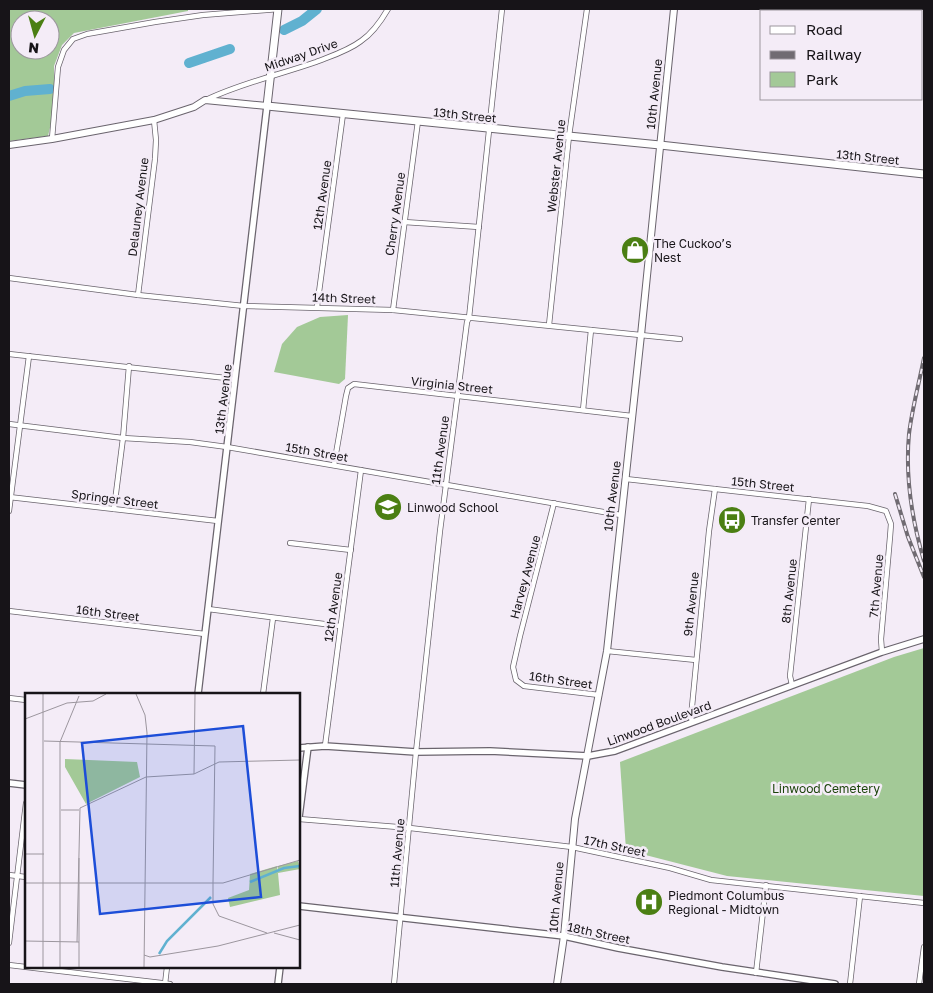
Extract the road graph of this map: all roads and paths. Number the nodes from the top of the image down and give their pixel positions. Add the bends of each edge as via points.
1 (278, 9) edge
2 (388, 9) edge
3 (502, 9) edge
4 (587, 9) edge
5 (674, 9) edge
6 (270, 77) junction
7 (205, 100) junction
8 (267, 106) junction
9 (343, 114) junction
10 (154, 120) junction
11 (418, 121) junction
12 (489, 128) junction
13 (569, 136) junction
14 (52, 139) junction
15 (9, 145) edge
16 (660, 145) junction
17 (924, 174) edge
18 (404, 222) junction
19 (479, 227) junction
20 (9, 278) edge
21 (138, 295) junction
22 (244, 306) junction
23 (317, 307) junction
24 (393, 310) junction
25 (469, 318) junction
26 (549, 325) junction
27 (591, 330) junction
28 (641, 335) junction
29 (680, 339) dead end
30 (9, 354) edge
31 (29, 356) junction
32 (130, 366) junction
33 (235, 379) junction
34 (458, 396) junction
35 (583, 410) junction
36 (632, 416) junction
37 (9, 424) edge
38 (19, 425) junction
39 (123, 438) junction
40 (227, 447) junction
41 (334, 464) junction
42 (361, 470) junction
43 (626, 479) junction
44 (445, 484) junction
45 (715, 489) junction
46 (10, 497) edge
47 (809, 499) junction
48 (554, 503) junction
49 (114, 509) junction
50 (9, 510) edge
51 (621, 515) junction
52 (218, 521) junction
53 (890, 522) joint
54 (290, 543) dead end
55 (351, 550) junction
56 (208, 609) junction
57 (9, 611) edge
58 (273, 618) junction
59 (340, 626) junction
60 (205, 634) junction
61 (924, 639) edge
62 (607, 651) junction
63 (882, 652) junction
64 (515, 657) joint
65 (696, 660) junction
66 (792, 685) junction
67 (198, 693) edge
68 (263, 693) edge
69 (600, 695) junction
70 (9, 698) edge
71 (25, 700) edge
72 (692, 722) junction
73 (325, 746) junction
74 (308, 747) junction
75 (300, 748) edge
76 (416, 752) junction
77 (588, 756) junction
78 (9, 783) edge
79 (25, 785) edge
80 (300, 810) edge
81 (25, 811) edge
82 (300, 818) edge
83 (410, 828) junction
84 (572, 847) junction
85 (9, 875) edge
86 (17, 876) junction
87 (25, 877) edge
88 (766, 885) junction
89 (860, 896) junction
90 (924, 903) edge
91 (300, 906) edge
92 (401, 918) junction
93 (564, 936) junction
94 (9, 943) edge
95 (924, 947) edge
96 (9, 966) edge
97 (25, 968) edge
98 (26, 968) edge
99 (167, 968) edge
100 (280, 968) edge
101 (756, 973) junction
102 (165, 984) edge
103 (170, 984) edge
104 (278, 984) edge
105 (394, 984) edge
106 (557, 984) edge
107 (835, 984) edge
108 (850, 984) edge
109 (919, 984) edge

1 - 6 main road
1 - 14 street via 202,15 73,39 64,50 58,68
2 - 6 street, Midway Drive via 372,32 349,49
3 - 12 street, 11th Avenue
4 - 13 street, Webster Avenue
5 - 16 main road, 10th Avenue
6 - 7 street, Midway Drive
6 - 8 main road
7 - 8 main road, 13th Street
7 - 10 main road via 194,107
8 - 9 main road, 13th Street
8 - 22 street, 13th Avenue
9 - 11 main road, 13th Street
9 - 23 street, 12th Avenue
10 - 14 main road
10 - 21 street, Delauney Avenue via 155,159
11 - 12 main road, 13th Street
11 - 18 street, Cherry Avenue
12 - 13 main road, 13th Street
12 - 19 street, 11th Avenue
13 - 16 main road, 13th Street
13 - 26 street, Webster Avenue
14 - 15 main road
16 - 17 main road, 13th Street
16 - 28 main road, 10th Avenue
18 - 19 street
18 - 24 street, Cherry Avenue
19 - 25 street, 11th Avenue
20 - 21 street, 14th Street
21 - 22 street, 14th Street
22 - 23 street, 14th Street
22 - 33 street, 13th Avenue
23 - 24 street, 14th Street
24 - 25 street, 14th Street
25 - 26 street, 14th Street
25 - 34 street, 11th Avenue
26 - 27 street, 14th Street
27 - 28 street, 14th Street
27 - 35 street
28 - 29 street, 14th Street
28 - 36 main road, 10th Avenue
30 - 31 street
31 - 32 street
31 - 38 street
32 - 33 street
32 - 39 street
33 - 40 street, 13th Avenue
34 - 35 street, Virginia Street
34 - 41 street, Virginia Street via 351,385 346,396
34 - 44 street, 11th Avenue
35 - 36 street, Virginia Street
36 - 43 main road, 10th Avenue
37 - 38 street, 15th Street
38 - 39 street, 15th Street
38 - 46 street
39 - 40 street, 15th Street
39 - 49 street
40 - 41 street, 15th Street
40 - 52 street, 13th Avenue
41 - 42 street, 15th Street
42 - 44 street, 15th Street
42 - 55 street, 12th Avenue
43 - 45 street, 15th Street
43 - 51 main road, 10th Avenue
44 - 48 street, 15th Street
44 - 76 street, 11th Avenue
45 - 47 street, 15th Street
45 - 65 street, 9th Avenue
46 - 49 street, Springer Street
46 - 50 street
47 - 53 street, 15th Street via 886,511
47 - 66 street, 8th Avenue via 790,676
48 - 51 street, 15th Street
48 - 64 street, Harvey Avenue
49 - 52 street, Springer Street
51 - 62 main road, 10th Avenue
52 - 56 street, 13th Avenue
53 - 63 street, 7th Avenue
54 - 55 street
55 - 59 street, 12th Avenue
56 - 58 street
56 - 60 street, 13th Avenue
57 - 60 street, 16th Street
58 - 59 street
58 - 68 street
59 - 73 street, 12th Avenue
60 - 67 street, 13th Avenue
61 - 63 street, Linwood Boulevard
62 - 65 street
62 - 69 main road, 10th Avenue
63 - 66 street, Linwood Boulevard
64 - 69 street, 16th Street via 516,680 524,686
65 - 72 street, 9th Avenue
66 - 72 street, Linwood Boulevard
69 - 77 main road, 10th Avenue
70 - 71 street
72 - 77 street, Linwood Boulevard via 614,751
73 - 74 street, Linwood Boulevard
73 - 76 street, Linwood Boulevard
74 - 75 street, Linwood Boulevard
74 - 80 street
76 - 77 street, Linwood Boulevard via 490,751
76 - 83 street, 11th Avenue
77 - 84 main road, 10th Avenue via 578,798
78 - 79 street
81 - 86 street
82 - 83 street, 17th Street
83 - 84 street, 17th Street
83 - 92 street, 11th Avenue
84 - 88 street, 17th Street via 711,880
84 - 93 main road, 10th Avenue
85 - 86 street
86 - 87 street
86 - 94 street
88 - 89 street, 17th Street
88 - 101 street
89 - 90 street, 17th Street
89 - 108 street
91 - 92 street, 18th Street
92 - 93 street, 18th Street
92 - 105 street, 11th Avenue
93 - 101 street, 18th Street
93 - 106 main road, 10th Avenue
95 - 109 street
96 - 97 street
98 - 102 street
99 - 102 street
100 - 104 street
101 - 107 street, 18th Street
102 - 103 street

